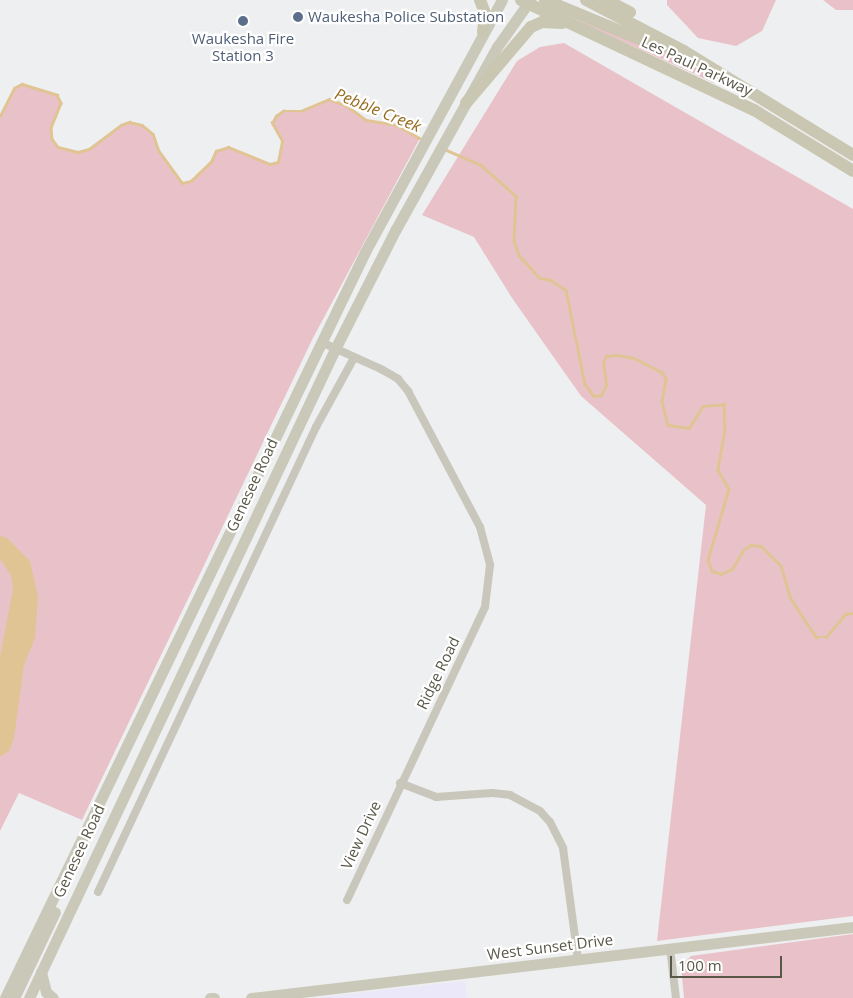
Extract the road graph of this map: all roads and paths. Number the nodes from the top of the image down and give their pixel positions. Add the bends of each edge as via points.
1 (480, 0) edge
2 (502, 0) edge
3 (545, 0) edge
4 (586, 0) edge
5 (606, 0) edge
6 (527, 1) edge
7 (574, 25) junction
8 (483, 32) junction
9 (684, 51) junction
10 (466, 103) junction
11 (853, 155) edge
12 (853, 171) edge
13 (320, 342) junction
14 (335, 349) junction
15 (354, 358) junction
16 (400, 783) junction
17 (59, 888) junction
18 (98, 892) dead end
19 (347, 900) dead end
20 (853, 928) edge
21 (670, 948) junction
22 (578, 959) junction
23 (42, 972) junction
24 (15, 974) junction
25 (0, 987) edge
26 (5, 998) edge
27 (14, 998) edge
28 (29, 998) edge
29 (53, 998) edge
30 (210, 998) edge
31 (214, 998) edge
32 (251, 998) edge
33 (676, 998) edge

1 - 8 main road via 485,13
2 - 8 main road, Genesee Road
3 - 9 main road via 652,44
4 - 9 main road, Les Paul Parkway
5 - 9 main road via 659,28
6 - 7 main road, Les Paul Parkway
6 - 10 main road, Genesee Road
7 - 10 main road via 547,21 531,27
7 - 12 main road, Les Paul Parkway via 754,110
8 - 13 main road, Genesee Road
9 - 11 main road, Les Paul Parkway
10 - 14 main road, Genesee Road via 396,229
13 - 14 street, Ridge Road
13 - 17 main road, Genesee Road
14 - 15 street, Ridge Road
14 - 23 main road, Genesee Road
15 - 16 street, Ridge Road via 398,379 408,391 480,527 489,553 490,576 485,607
15 - 18 street via 316,427
16 - 19 street, View Drive
16 - 22 street via 436,797 492,792 510,795 540,811 550,822 563,848
17 - 24 main road, Genesee Road
17 - 27 main road via 55,912
20 - 21 main road, West Sunset Drive
21 - 22 main road, West Sunset Drive
21 - 33 street
22 - 32 main road, West Sunset Drive
23 - 28 main road, Genesee Road
23 - 29 main road via 46,992
24 - 25 main road
24 - 26 main road, Genesee Road
30 - 31 main road

